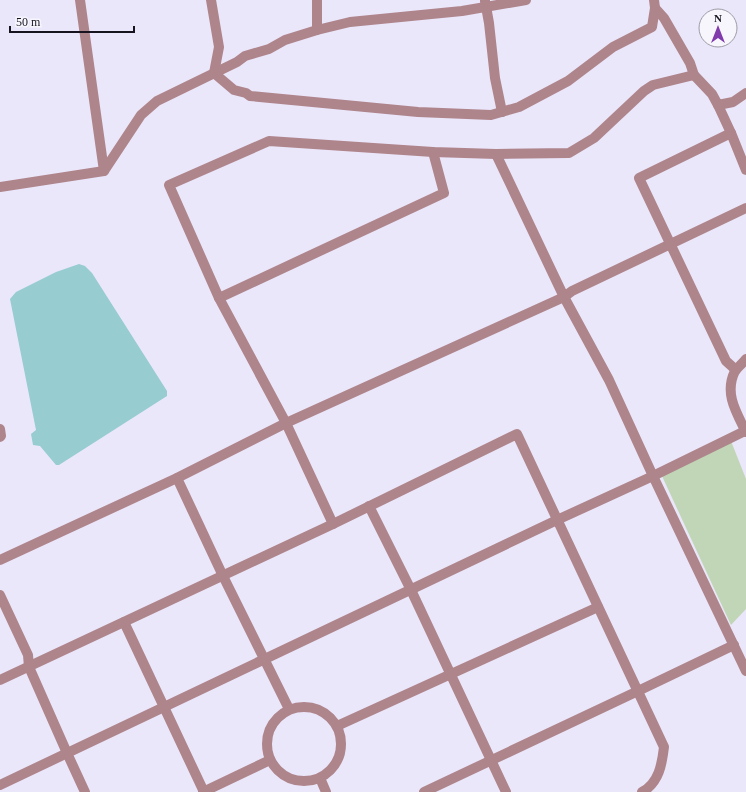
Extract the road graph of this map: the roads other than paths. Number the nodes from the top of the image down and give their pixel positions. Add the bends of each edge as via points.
1 (80, 0) edge
2 (211, 0) edge
3 (318, 0) edge
4 (526, 0) edge
5 (486, 3) edge
6 (654, 4) edge
7 (318, 30) junction
8 (214, 73) junction
9 (694, 75) junction
10 (746, 93) edge
11 (718, 105) junction
12 (502, 112) junction
13 (731, 133) junction
14 (433, 152) junction
15 (496, 154) junction
16 (746, 170) edge
17 (104, 171) junction
18 (0, 187) edge
19 (746, 208) edge
20 (670, 244) junction
21 (564, 297) junction
22 (219, 298) junction
23 (746, 359) edge
24 (736, 370) junction
25 (286, 423) junction
26 (0, 429) edge
27 (746, 432) edge
28 (0, 436) edge
29 (653, 476) junction
30 (177, 478) junction
31 (369, 506) junction
32 (558, 520) junction
33 (333, 524) junction
34 (0, 560) edge
35 (223, 576) junction
36 (411, 590) junction
37 (0, 595) edge
38 (598, 607) junction
39 (124, 622) junction
40 (734, 645) junction
41 (264, 660) junction
42 (29, 667) junction
43 (746, 671) edge
44 (451, 674) junction
45 (0, 680) edge
46 (638, 691) junction
47 (164, 707) junction
48 (288, 709) junction
49 (337, 726) junction
50 (67, 753) junction
51 (270, 760) junction
52 (491, 760) junction
53 (320, 778) junction
54 (0, 785) edge
55 (85, 792) edge
56 (204, 792) edge
57 (326, 792) edge
58 (424, 792) edge
59 (506, 792) edge
60 (642, 792) edge

1 - 17 street
2 - 8 street via 219,47
3 - 7 street
4 - 5 street
5 - 7 street via 462,11 350,22
5 - 12 street
6 - 9 street via 690,63
6 - 12 street via 652,27 613,47 568,81 519,107
7 - 8 street via 245,56
8 - 12 street via 234,90 250,96 418,112 491,115
8 - 17 street via 157,101 141,115
9 - 11 street via 712,94
9 - 15 street via 648,88 594,138 570,153
10 - 11 street via 733,102
11 - 13 street
13 - 16 street
13 - 20 street via 639,178
14 - 15 street
14 - 22 street via 444,193
14 - 22 street via 269,141 169,185
15 - 21 street
17 - 18 street
19 - 20 street
20 - 21 street
20 - 24 street via 726,361
21 - 25 street
21 - 29 street via 609,380
22 - 25 street
23 - 24 street
24 - 27 street via 730,385 731,400
25 - 30 street
25 - 33 street
26 - 28 street
27 - 29 street
29 - 32 street
29 - 40 street
30 - 34 street
30 - 35 street
31 - 32 street via 517,434
31 - 33 street
31 - 36 street
32 - 36 street
32 - 38 street
33 - 35 street
35 - 39 street
35 - 41 street
36 - 41 street
36 - 44 street
37 - 42 street via 28,655
38 - 44 street
38 - 46 street
39 - 42 street
39 - 47 street
40 - 43 street
40 - 46 street
41 - 47 street
41 - 48 street
42 - 45 street
42 - 50 street
44 - 49 street
44 - 52 street
46 - 52 street
46 - 60 street via 664,747 660,770 654,782
47 - 50 street
47 - 56 street
48 - 49 street via 300,706 322,710
48 - 51 street via 271,725 267,737
49 - 53 street via 341,750 330,771
50 - 54 street
50 - 55 street
51 - 53 street via 286,777 297,781
51 - 56 street
52 - 58 street
52 - 59 street
53 - 57 street

